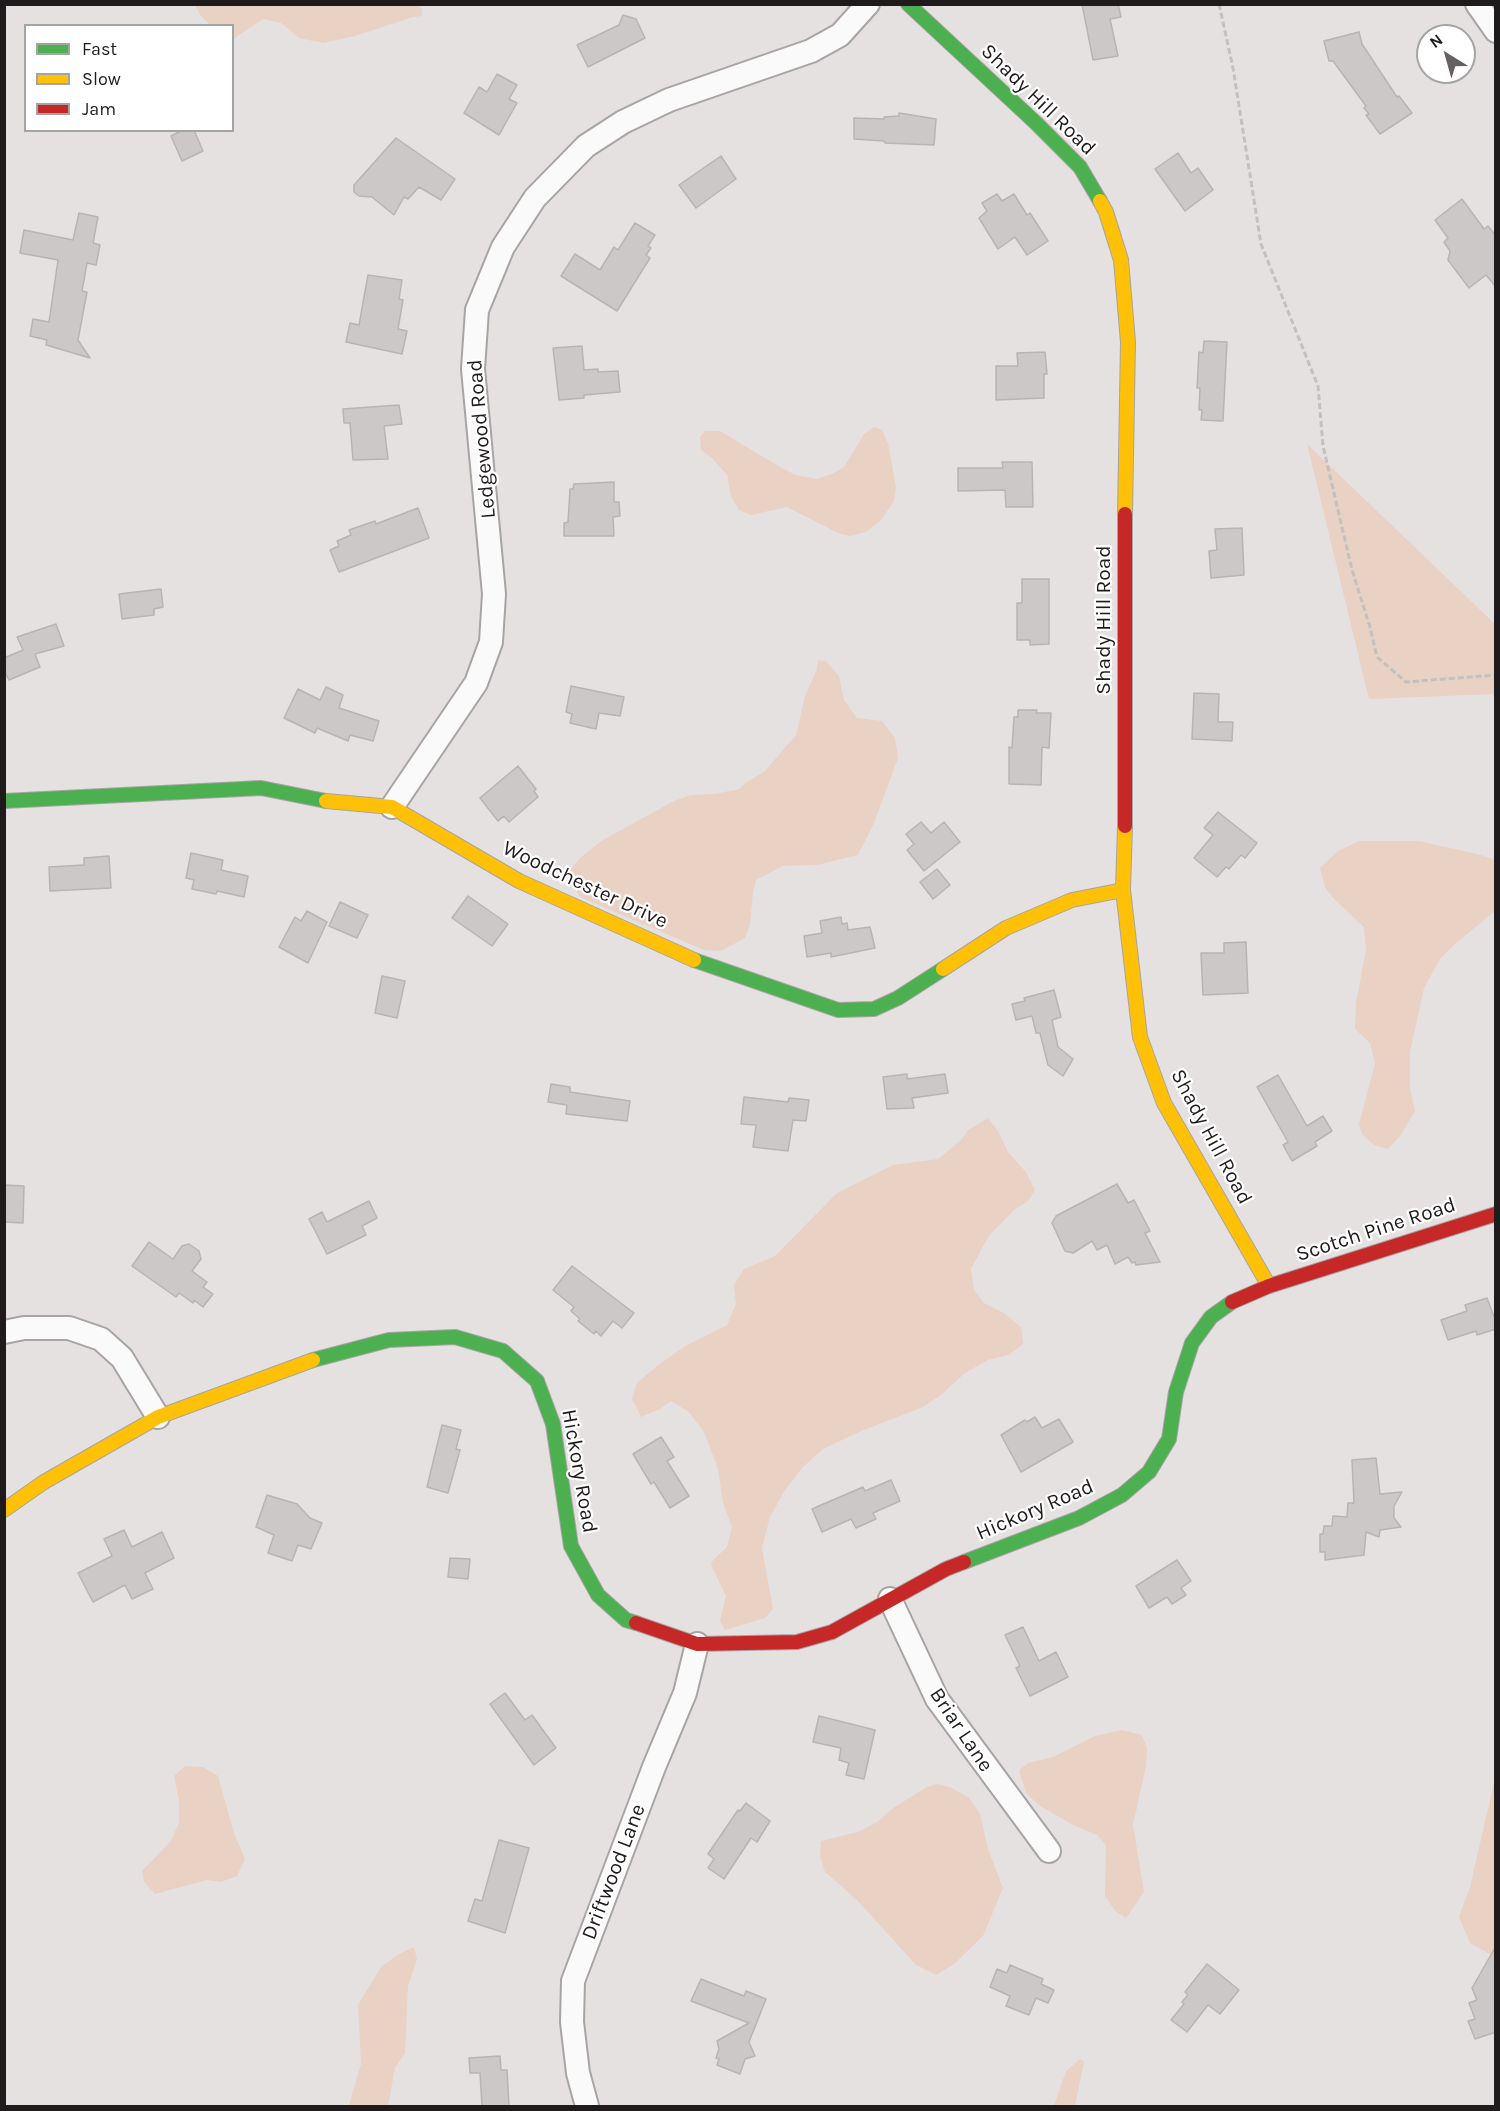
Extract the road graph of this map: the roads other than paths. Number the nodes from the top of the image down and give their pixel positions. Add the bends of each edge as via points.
1 (868, 4) edge
2 (909, 4) edge
3 (1477, 4) edge
4 (1496, 31) edge
5 (4, 801) edge
6 (392, 807) junction
7 (1123, 890) junction
8 (1496, 1214) edge
9 (1269, 1286) junction
10 (4, 1332) edge
11 (158, 1417) junction
12 (4, 1510) edge
13 (890, 1599) junction
14 (696, 1644) junction
15 (1049, 1851) dead end
16 (587, 2106) edge

1 - 6 street, Ledgewood Road via 840,36 811,51 669,100 623,122 582,149 535,198 503,247 477,310 473,369 494,583 492,642 477,684
2 - 7 street, Shady Hill Road via 1080,167 1106,212 1121,260 1128,342
3 - 4 street
5 - 6 street, Woodchester Drive via 261,788 326,801
6 - 7 street, Woodchester Drive via 530,886 692,959 838,1010 874,1009 898,998 1006,928 1072,900
7 - 9 street, Shady Hill Road via 1140,1037 1164,1103
8 - 9 street, Scotch Pine Road
9 - 13 street, Hickory Road via 1230,1303 1211,1317 1192,1343 1176,1392 1169,1439 1149,1472 1122,1495 1079,1518 946,1569
10 - 11 street via 69,1328 101,1339 122,1358
11 - 12 street, Hickory Road via 44,1482
11 - 14 street, Hickory Road via 321,1357 389,1340 455,1337 503,1352 537,1381 553,1424 571,1546 598,1595 626,1620
13 - 14 street, Hickory Road via 832,1632 796,1642
13 - 15 street, Briar Lane via 937,1699
14 - 16 street, Driftwood Lane via 685,1693 573,1981 572,2022 578,2073

